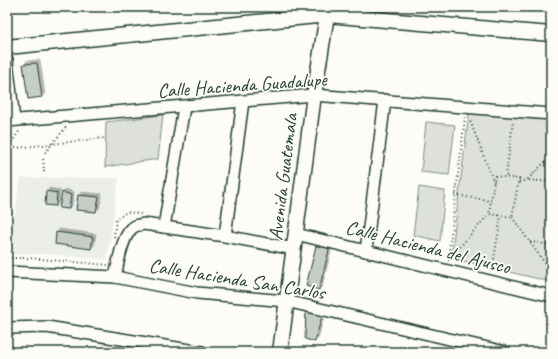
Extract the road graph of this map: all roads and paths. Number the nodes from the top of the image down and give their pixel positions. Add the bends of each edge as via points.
1 (328, 11) edge
2 (551, 34) edge
3 (7, 47) edge
4 (7, 60) edge
5 (314, 95) junction
6 (385, 100) junction
7 (243, 101) junction
8 (184, 107) junction
9 (466, 110) dead end
10 (514, 114) dead end
11 (551, 114) edge
12 (468, 117) dead end
13 (13, 123) edge
14 (66, 127) dead end
15 (104, 138) dead end
16 (53, 144) junction
17 (7, 149) edge
18 (551, 156) edge
19 (44, 172) dead end
20 (506, 176) junction
21 (527, 180) junction
22 (518, 182) junction
23 (551, 182) edge
24 (494, 183) junction
25 (455, 195) junction
26 (491, 202) junction
27 (143, 214) dead end
28 (489, 214) junction
29 (501, 216) junction
30 (512, 217) junction
31 (164, 227) junction
32 (296, 234) junction
33 (225, 236) junction
34 (113, 242) dead end
35 (530, 242) junction
36 (551, 245) edge
37 (294, 249) junction
38 (366, 250) junction
39 (7, 258) edge
40 (448, 260) junction
41 (455, 262) dead end
42 (110, 265) dead end
43 (7, 272) edge
44 (551, 272) edge
45 (499, 273) dead end
46 (115, 277) junction
47 (551, 296) edge
48 (286, 301) junction
49 (7, 328) edge
50 (202, 352) edge
51 (280, 352) edge
52 (505, 352) edge

1 - 2 street
1 - 3 street
1 - 5 street, Avenida Guatemala
4 - 13 street
5 - 6 street, Calle Hacienda Guadalupe
5 - 7 street, Calle Hacienda Guadalupe
5 - 32 street, Avenida Guatemala
6 - 11 street, Calle Hacienda Guadalupe
6 - 38 street
7 - 8 street, Calle Hacienda Guadalupe
7 - 33 street
8 - 13 street, Calle Hacienda Guadalupe
8 - 31 street
9 - 25 path
10 - 20 path
12 - 24 path
13 - 17 path via 23,126
14 - 16 path
15 - 16 path
16 - 17 path
16 - 19 path via 43,155
18 - 21 path
20 - 22 path via 519,179
20 - 24 path via 495,176
21 - 22 path
21 - 23 path
22 - 30 path
24 - 26 path
25 - 26 path
25 - 40 path
26 - 28 path
27 - 34 path via 127,212 116,219
28 - 29 path
28 - 40 path
29 - 30 path
29 - 45 path via 492,271
30 - 35 path
31 - 33 street
31 - 46 street via 144,224 135,226 128,232
32 - 37 street, Avenida Guatemala
32 - 38 street, Calle Hacienda del Ajusco
33 - 37 street
35 - 36 path
35 - 44 path
37 - 48 street, Avenida Guatemala
38 - 47 street, Calle Hacienda del Ajusco
39 - 42 path
40 - 41 path
43 - 46 street, Calle Hacienda San Carlos
46 - 48 street, Calle Hacienda San Carlos via 197,293
48 - 51 street, Avenida Guatemala
48 - 52 street, Calle Hacienda San Carlos
49 - 50 street via 47,327

